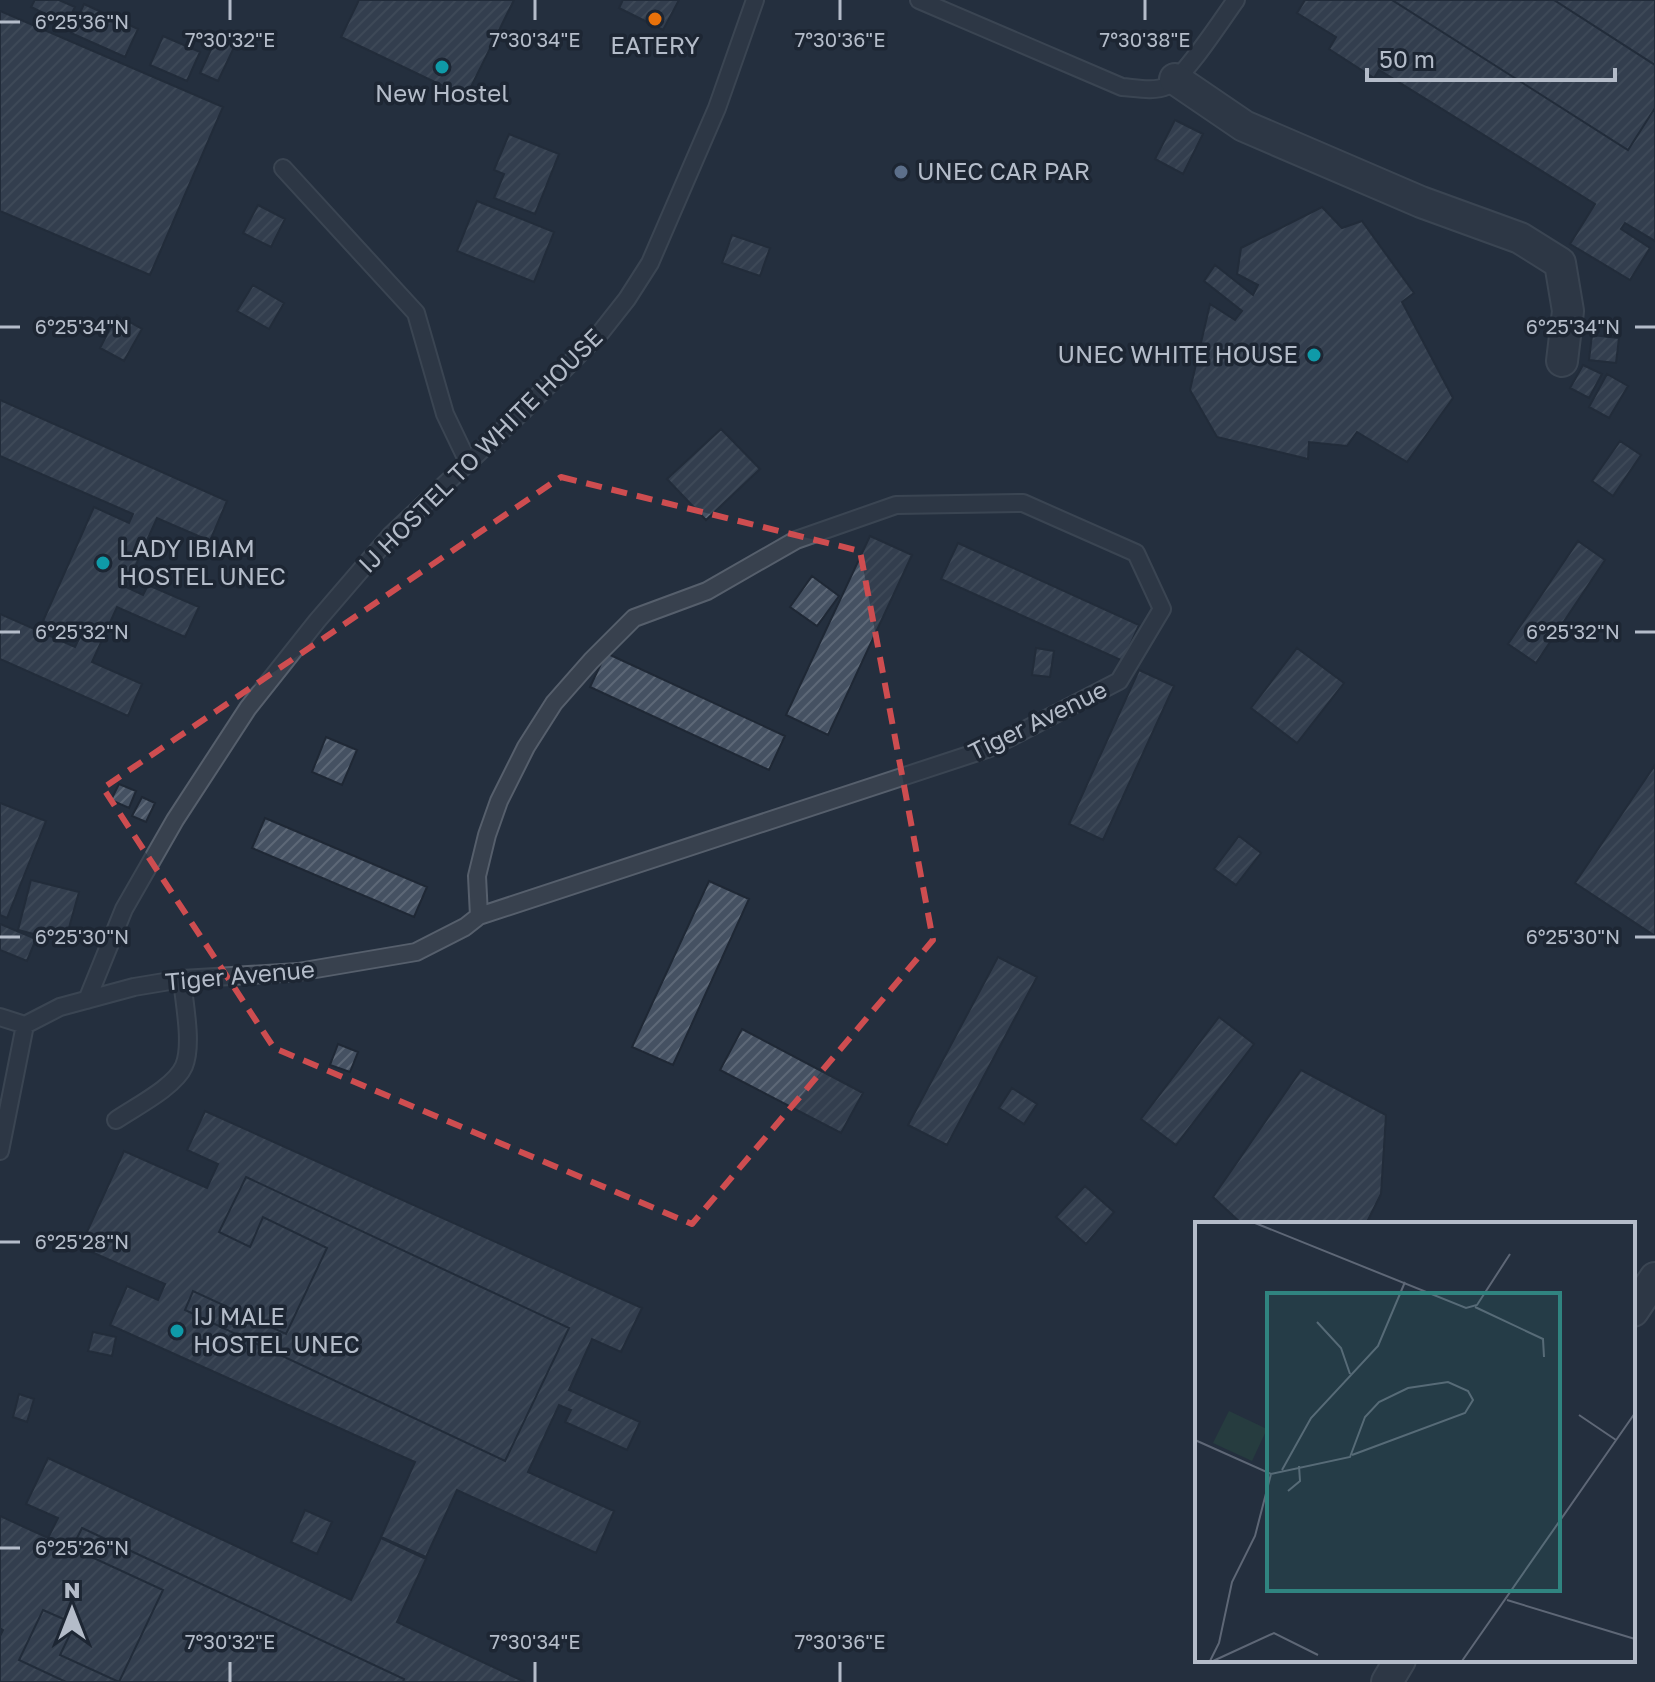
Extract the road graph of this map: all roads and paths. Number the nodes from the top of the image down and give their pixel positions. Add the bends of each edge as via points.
1 (755, 0) edge
2 (919, 0) edge
3 (1236, 0) edge
4 (1175, 79) junction
5 (283, 168) dead end
6 (1562, 361) dead end
7 (468, 462) junction
8 (479, 916) junction
9 (182, 979) junction
10 (87, 1000) junction
11 (0, 1017) edge
12 (25, 1025) junction
13 (116, 1120) dead end
14 (0, 1151) edge
15 (1655, 1278) edge
16 (1635, 1308) edge
17 (1399, 1662) edge
18 (1387, 1682) edge

1 - 7 lane, IJ HOSTEL TO WHITE HOUSE via 717,108 643,275 601,332
2 - 4 lane via 1122,87 1147,90
3 - 4 lane
4 - 6 street via 1244,126 1520,238 1560,263 1568,311
5 - 7 lane via 416,313 445,414
7 - 10 lane, IJ HOSTEL TO WHITE HOUSE via 391,535 248,708 124,909
8 - 8 lane, Tiger Avenue via 477,876 487,835 526,747 554,703 634,618 707,591 796,540 896,505 1023,503 1136,553 1162,609 1119,681 990,748
8 - 9 lane, Tiger Avenue via 416,952 298,972
9 - 10 lane, Tiger Avenue
9 - 13 lane via 185,1064 166,1086
10 - 12 lane, Tiger Avenue
11 - 12 lane
12 - 14 lane
15 - 16 street
17 - 18 street

